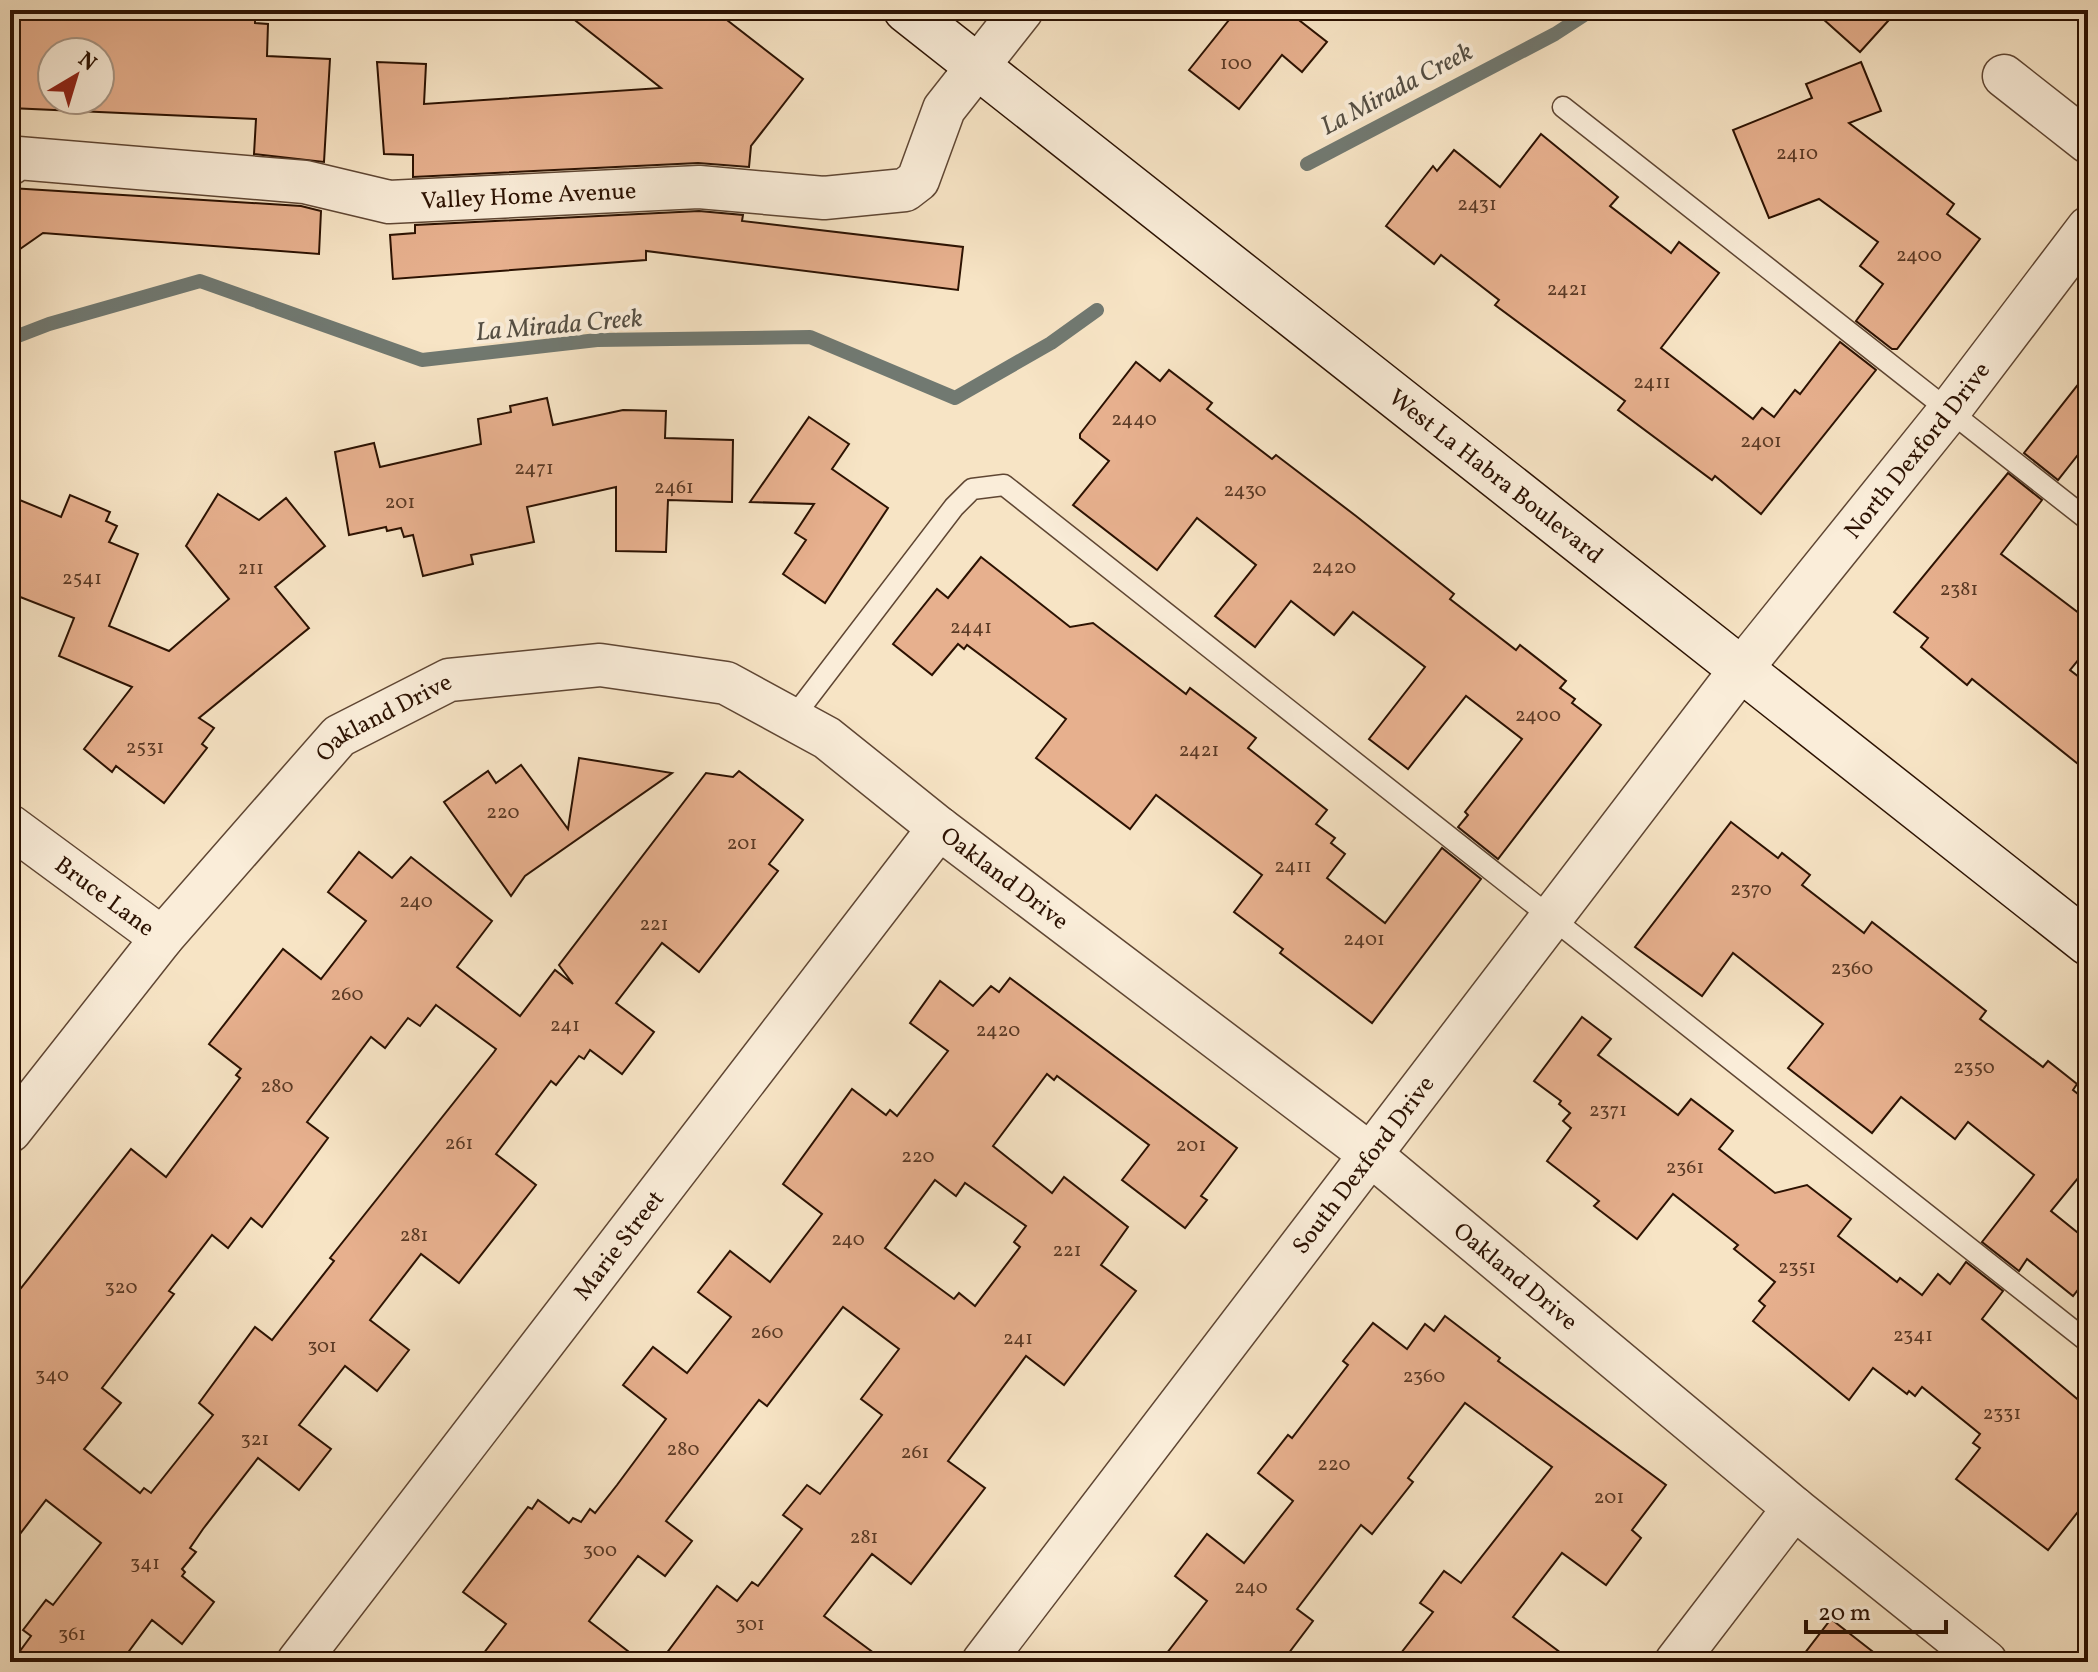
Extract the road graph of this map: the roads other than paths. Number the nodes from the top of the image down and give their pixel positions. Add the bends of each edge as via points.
1 (906, 10) edge
2 (1022, 10) edge
3 (976, 66) junction
4 (2004, 76) dead end
5 (1563, 107) dead end
6 (2088, 142) edge
7 (10, 164) edge
8 (2088, 228) edge
9 (1949, 411) junction
10 (2088, 520) edge
11 (1742, 668) junction
12 (792, 719) junction
13 (10, 826) edge
14 (939, 828) junction
15 (1552, 917) junction
16 (162, 938) junction
17 (2088, 943) edge
18 (10, 1131) edge
19 (1371, 1155) junction
20 (2088, 1342) edge
21 (1794, 1508) junction
22 (298, 1662) edge
23 (983, 1662) edge
24 (1676, 1662) edge
25 (1986, 1662) edge

1 - 3 main road, West La Habra Boulevard
2 - 3 street, Valley Home Avenue
3 - 7 street, Valley Home Avenue via 944,109 918,180 891,192 824,198 699,187 389,202 305,182 18,158
3 - 11 main road, West La Habra Boulevard
4 - 6 street
5 - 9 lane
8 - 9 street, North Dexford Drive
9 - 10 lane
9 - 11 street, North Dexford Drive
11 - 15 street, South Dexford Drive
11 - 17 main road, West La Habra Boulevard
12 - 14 street, Oakland Drive via 827,738
12 - 15 lane via 954,507 972,489 1004,485
12 - 16 street, Oakland Drive via 726,683 600,665 449,680 339,736
13 - 16 street, Bruce Lane
14 - 19 street, Oakland Drive
14 - 22 street, Marie Street
15 - 19 street, South Dexford Drive
15 - 20 lane
16 - 18 street, Oakland Drive
19 - 21 street, Oakland Drive
19 - 23 street, South Dexford Drive
21 - 24 street
21 - 25 street, Oakland Drive

